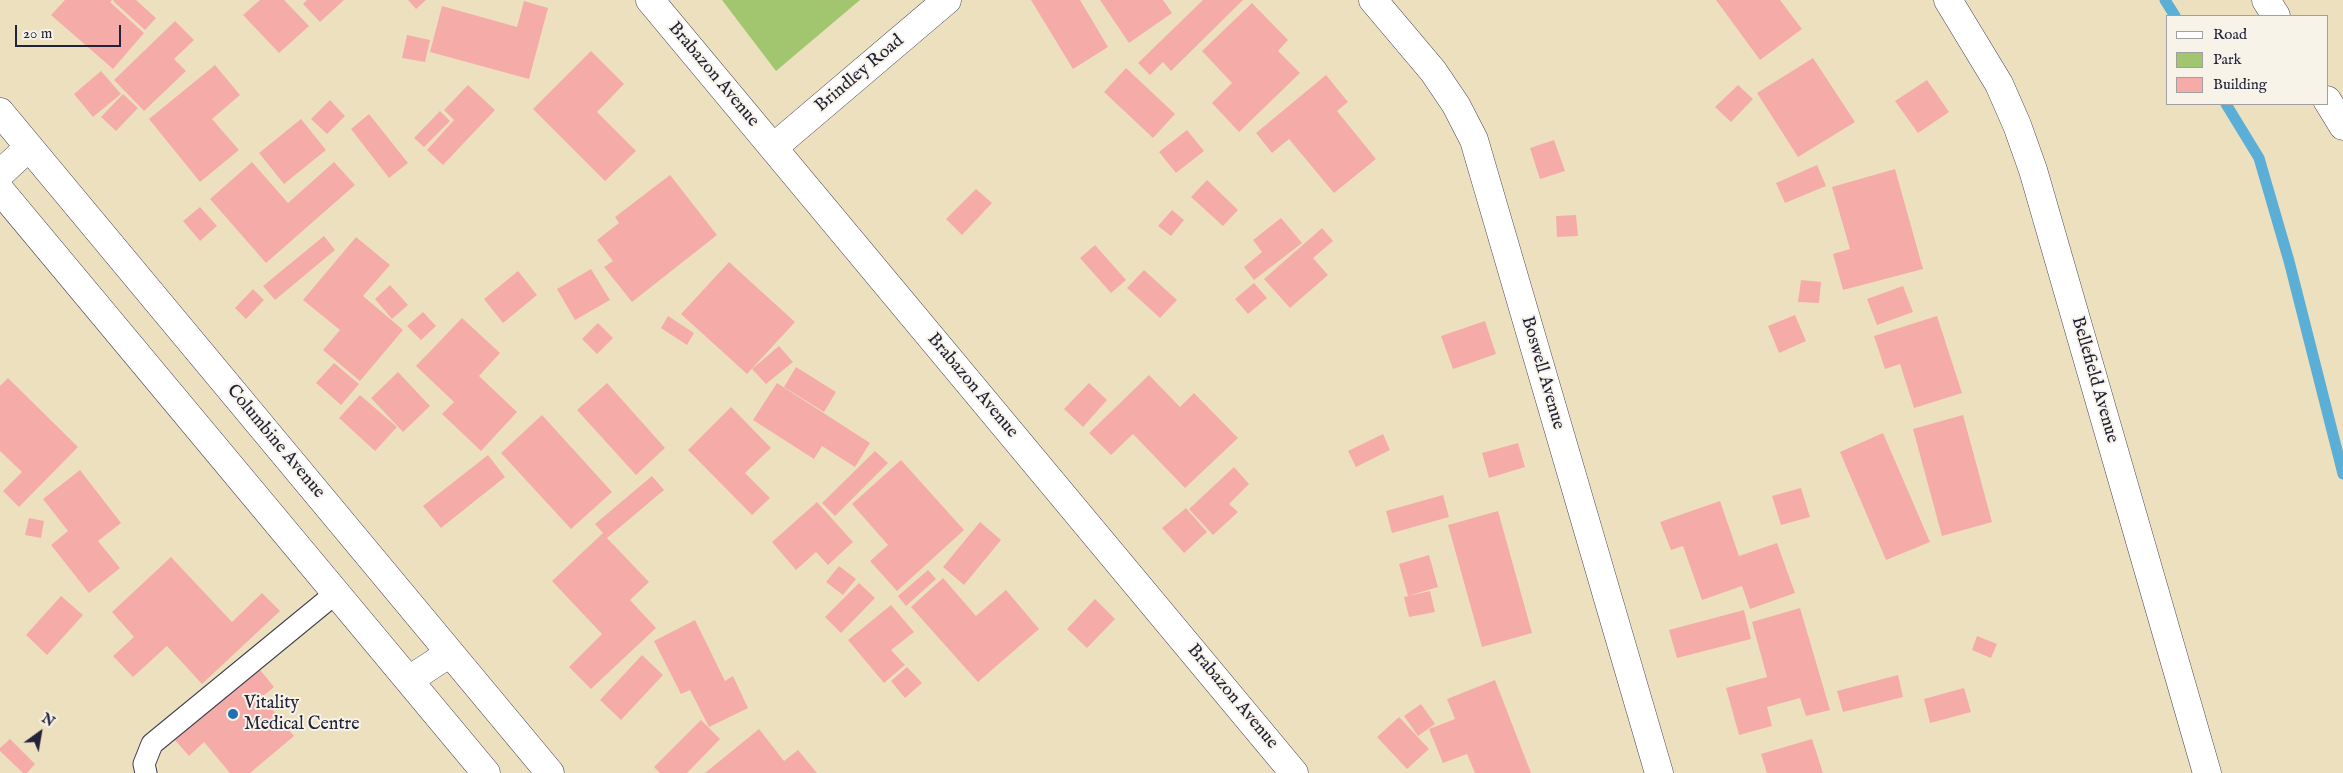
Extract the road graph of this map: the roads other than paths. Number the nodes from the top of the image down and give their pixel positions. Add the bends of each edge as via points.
1 (650, 0) edge
2 (947, 0) edge
3 (1373, 0) edge
4 (1948, 0) edge
5 (2266, 0) edge
6 (2275, 15) edge
7 (2328, 102) edge
8 (0, 112) edge
9 (2343, 126) edge
10 (29, 147) junction
11 (774, 147) junction
12 (0, 174) edge
13 (3, 199) edge
14 (336, 593) junction
15 (450, 653) junction
16 (408, 680) junction
17 (146, 773) edge
18 (486, 773) edge
19 (550, 773) edge
20 (1294, 773) edge
21 (1659, 773) edge
22 (2207, 773) edge

1 - 11 street, Brabazon Avenue
2 - 11 street, Brindley Road
3 - 21 street, Boswell Avenue via 1433,71 1474,140
4 - 22 street, Bellefield Avenue via 1999,84 2033,170
5 - 6 street
7 - 9 street
8 - 10 street, Columbine Avenue
10 - 12 street
10 - 15 street, Columbine Avenue
11 - 20 street, Brabazon Avenue
13 - 14 street
14 - 16 street
14 - 17 lane via 152,744 144,764
15 - 16 street
15 - 19 street, Columbine Avenue
16 - 18 street

